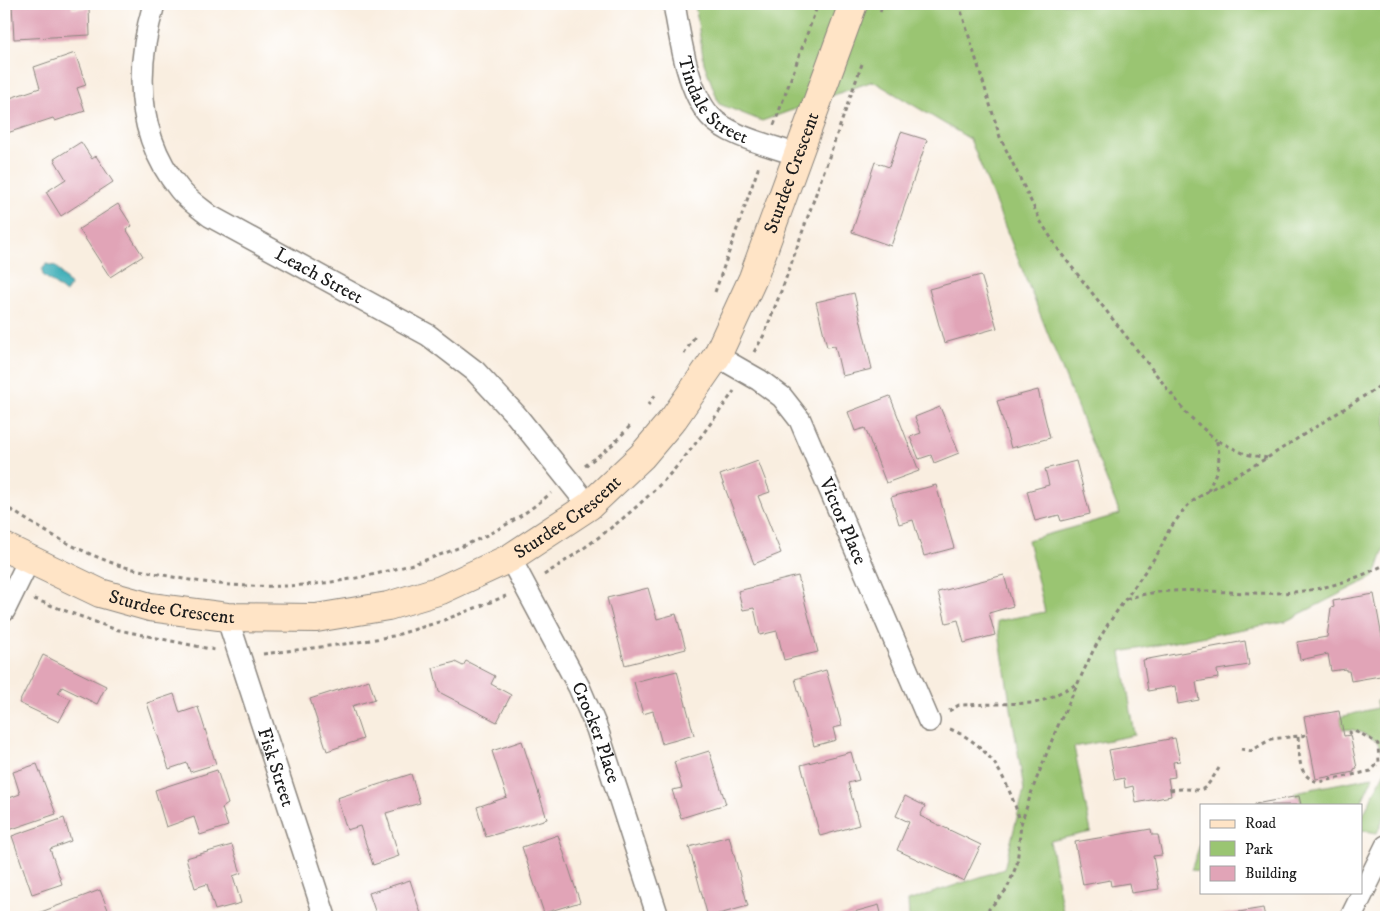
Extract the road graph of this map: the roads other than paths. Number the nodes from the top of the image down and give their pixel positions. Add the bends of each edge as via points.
1 (154, 4) edge
2 (674, 4) edge
3 (852, 4) edge
4 (797, 155) junction
5 (717, 356) junction
6 (589, 506) junction
7 (4, 547) edge
8 (510, 558) junction
9 (29, 560) junction
10 (4, 611) edge
11 (227, 617) junction
12 (929, 721) road end
13 (1386, 846) edge
14 (325, 917) edge
15 (658, 917) edge
16 (1351, 917) edge

1 - 6 street, Leach Street via 142,55 142,98 151,140 181,191 210,216 428,335 475,371 516,415
2 - 4 street, Tindale Street via 683,54 700,102 711,117 732,132
3 - 4 street, Sturdee Crescent
4 - 5 street, Sturdee Crescent via 753,278
5 - 6 street, Sturdee Crescent via 674,418
5 - 12 street, Victor Place via 760,380 782,397 800,420
6 - 8 street, Sturdee Crescent
7 - 9 street, Sturdee Crescent
8 - 11 street, Sturdee Crescent via 441,590 388,606 316,618
8 - 15 street, Crocker Place via 579,687 597,729
9 - 10 street
9 - 11 street, Sturdee Crescent via 100,593 150,607
11 - 14 street, Fisk Street
13 - 16 street

